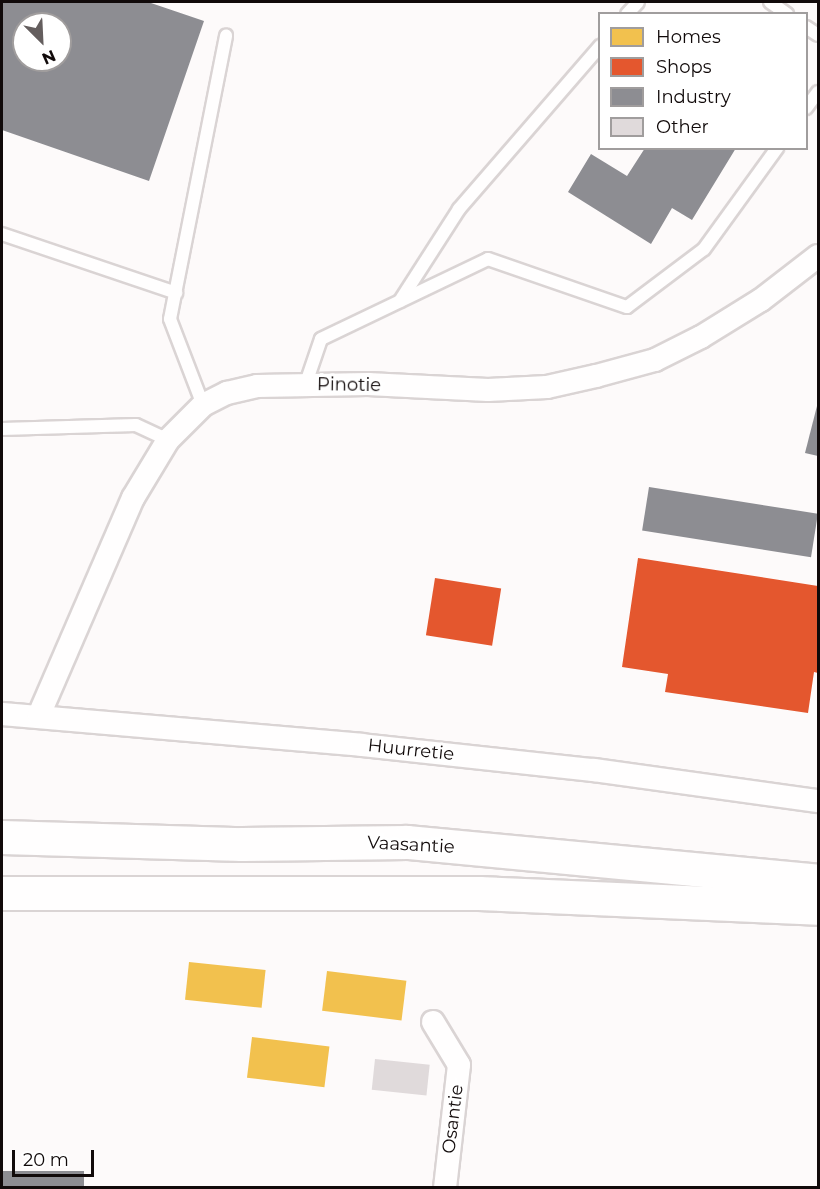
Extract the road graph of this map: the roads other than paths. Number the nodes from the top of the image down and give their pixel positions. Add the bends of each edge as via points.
1 (770, 2) edge
2 (784, 12) edge
3 (226, 35) dead end
4 (598, 48) edge
5 (819, 92) edge
6 (808, 107) edge
7 (776, 150) edge
8 (2, 234) edge
9 (819, 256) edge
10 (176, 293) junction
11 (399, 302) junction
12 (306, 384) junction
13 (203, 405) junction
14 (2, 429) edge
15 (168, 440) junction
16 (2, 714) edge
17 (39, 716) junction
18 (819, 801) edge
19 (2, 837) edge
20 (819, 881) edge
21 (2, 893) edge
22 (819, 909) edge
23 (433, 1022) dead end
24 (445, 1188) edge

1 - 2 lane
3 - 10 lane
4 - 11 lane via 459,209
5 - 6 lane
7 - 11 lane via 704,249 627,307 488,259
8 - 10 lane
9 - 12 street, Pinotie via 761,300 700,338 655,360 596,376 547,387 488,390
10 - 13 lane via 170,319
11 - 12 lane via 321,339
12 - 13 street, Pinotie via 257,386 227,393
13 - 15 street, Pinotie
14 - 15 lane via 136,425
15 - 17 street, Pinotie via 133,498
16 - 17 street, Huurretie
17 - 18 street, Huurretie via 559,766
19 - 20 highway, Vaasantie via 242,844 407,842
21 - 22 highway via 479,893
23 - 24 street, Osantie via 459,1065

